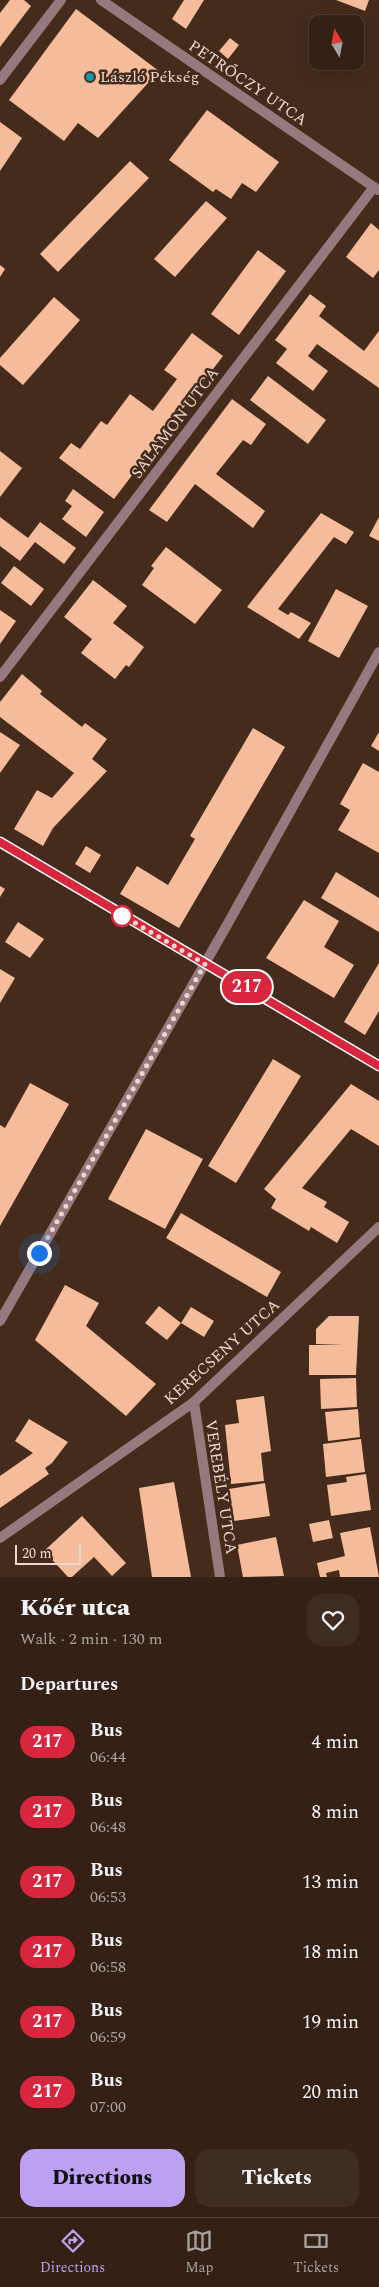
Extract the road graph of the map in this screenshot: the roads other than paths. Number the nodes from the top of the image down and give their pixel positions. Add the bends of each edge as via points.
1 (61, 0) edge
2 (101, 0) edge
3 (0, 80) edge
4 (377, 189) edge
5 (379, 652) edge
6 (0, 677) edge
7 (0, 842) edge
8 (205, 964) junction
9 (379, 1066) edge
10 (379, 1227) edge
11 (0, 1321) edge
12 (194, 1402) junction
13 (0, 1538) edge
14 (220, 1577) edge

1 - 3 street
2 - 4 street, PETRŐCZY UTCA
4 - 6 street, SALAMON UTCA
5 - 8 street
7 - 8 street
8 - 9 street
8 - 11 street
10 - 12 street, KERECSENY UTCA
12 - 13 street, KERECSENY UTCA
12 - 14 street, VEREBÉLY UTCA

